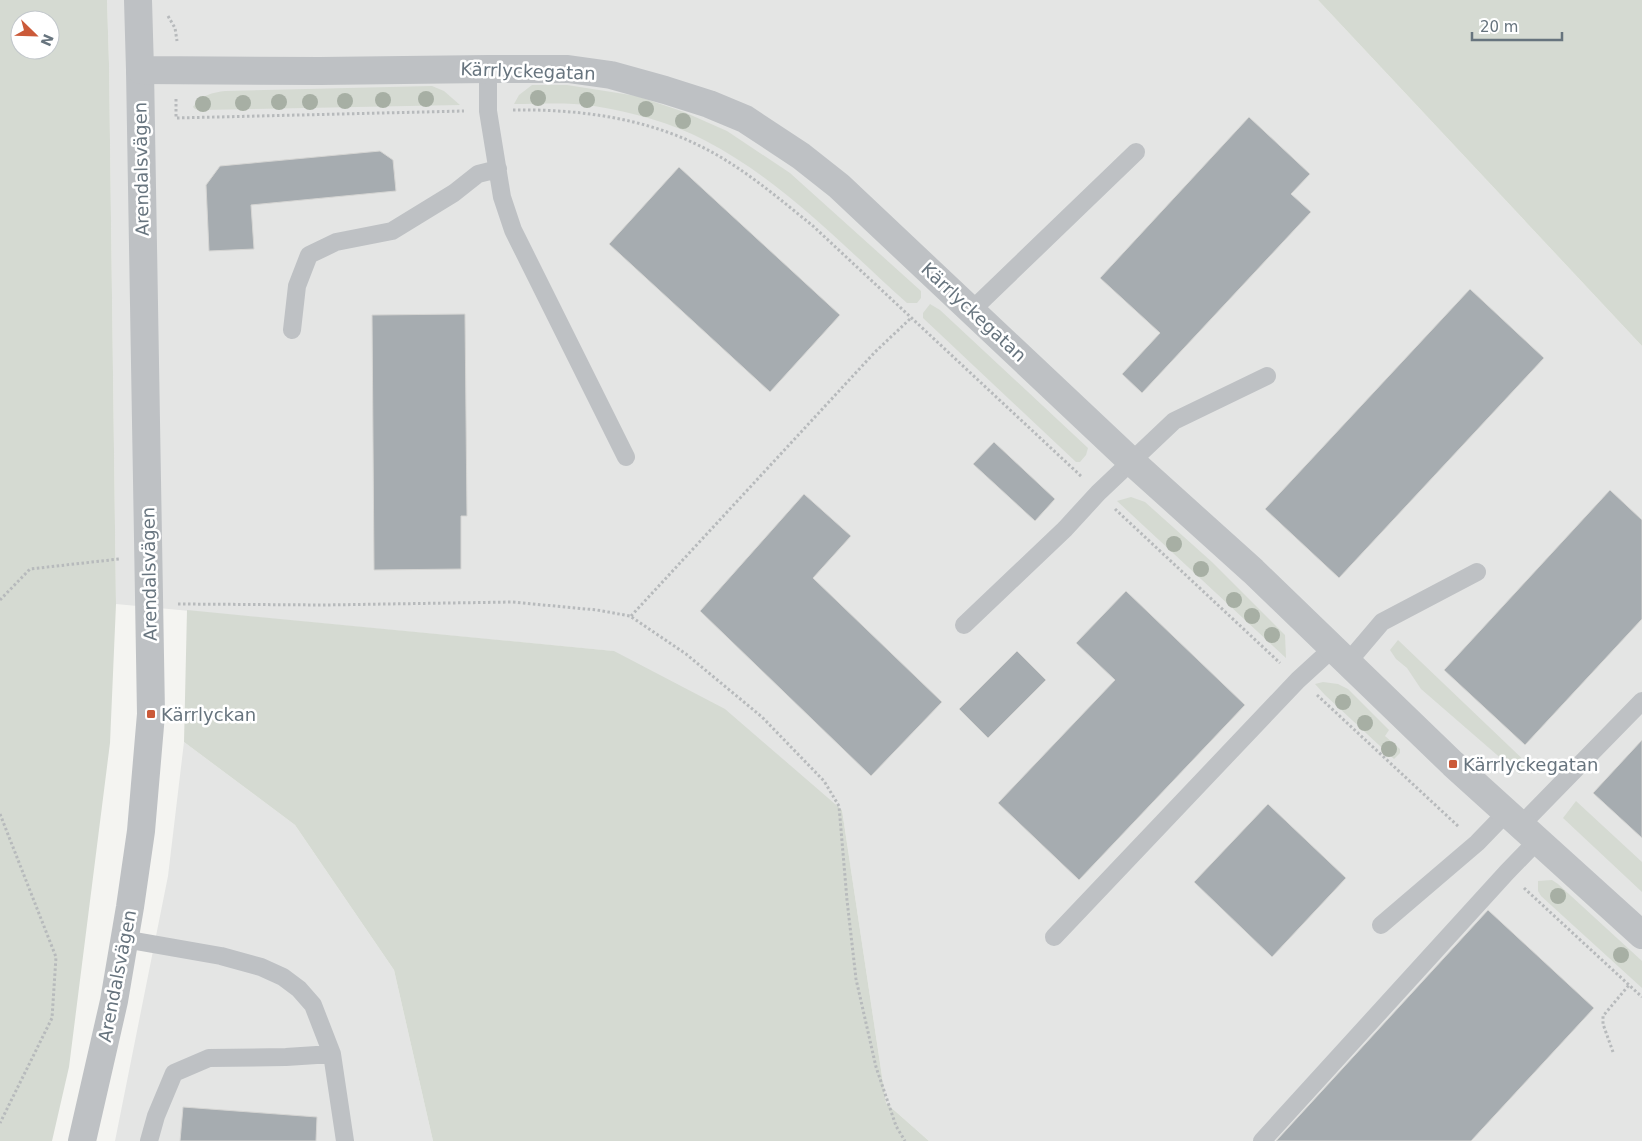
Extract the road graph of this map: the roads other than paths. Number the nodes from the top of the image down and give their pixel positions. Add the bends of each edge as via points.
1 (138, 0) edge
2 (488, 69) junction
3 (140, 70) junction
4 (1136, 152) dead end
5 (498, 169) junction
6 (972, 310) junction
7 (292, 330) dead end
8 (1267, 376) dead end
9 (626, 457) dead end
10 (1132, 462) junction
11 (1477, 572) dead end
12 (964, 625) dead end
13 (1341, 655) junction
14 (1642, 701) edge
15 (1521, 827) junction
16 (1381, 925) dead end
17 (1642, 935) edge
18 (1054, 936) dead end
19 (124, 939) junction
20 (332, 1054) junction
21 (82, 1141) edge
22 (149, 1141) edge
23 (345, 1141) edge
24 (1262, 1141) edge

1 - 3 street, Arendalsvägen
2 - 3 street, Kärrlyckegatan
2 - 5 lane via 488,111
2 - 6 street, Kärrlyckegatan via 568,69 611,74 745,118 839,186
3 - 19 street, Arendalsvägen via 150,724 141,831
4 - 6 lane
5 - 7 lane via 478,174 454,193 392,231 336,242 309,256 298,286
5 - 9 lane via 502,197 513,230
6 - 10 street, Kärrlyckegatan
8 - 10 lane via 1174,421
10 - 12 lane
10 - 13 street, Kärrlyckegatan
11 - 13 lane via 1382,622
13 - 15 street, Kärrlyckegatan
13 - 18 lane via 1298,680
14 - 15 lane
15 - 16 lane via 1477,843
15 - 17 street, Kärrlyckegatan
15 - 24 lane via 1507,872
19 - 20 lane via 221,956 283,977 299,988 313,1005
19 - 21 street, Arendalsvägen via 114,1001
20 - 22 lane via 209,1058 174,1074
20 - 23 lane

